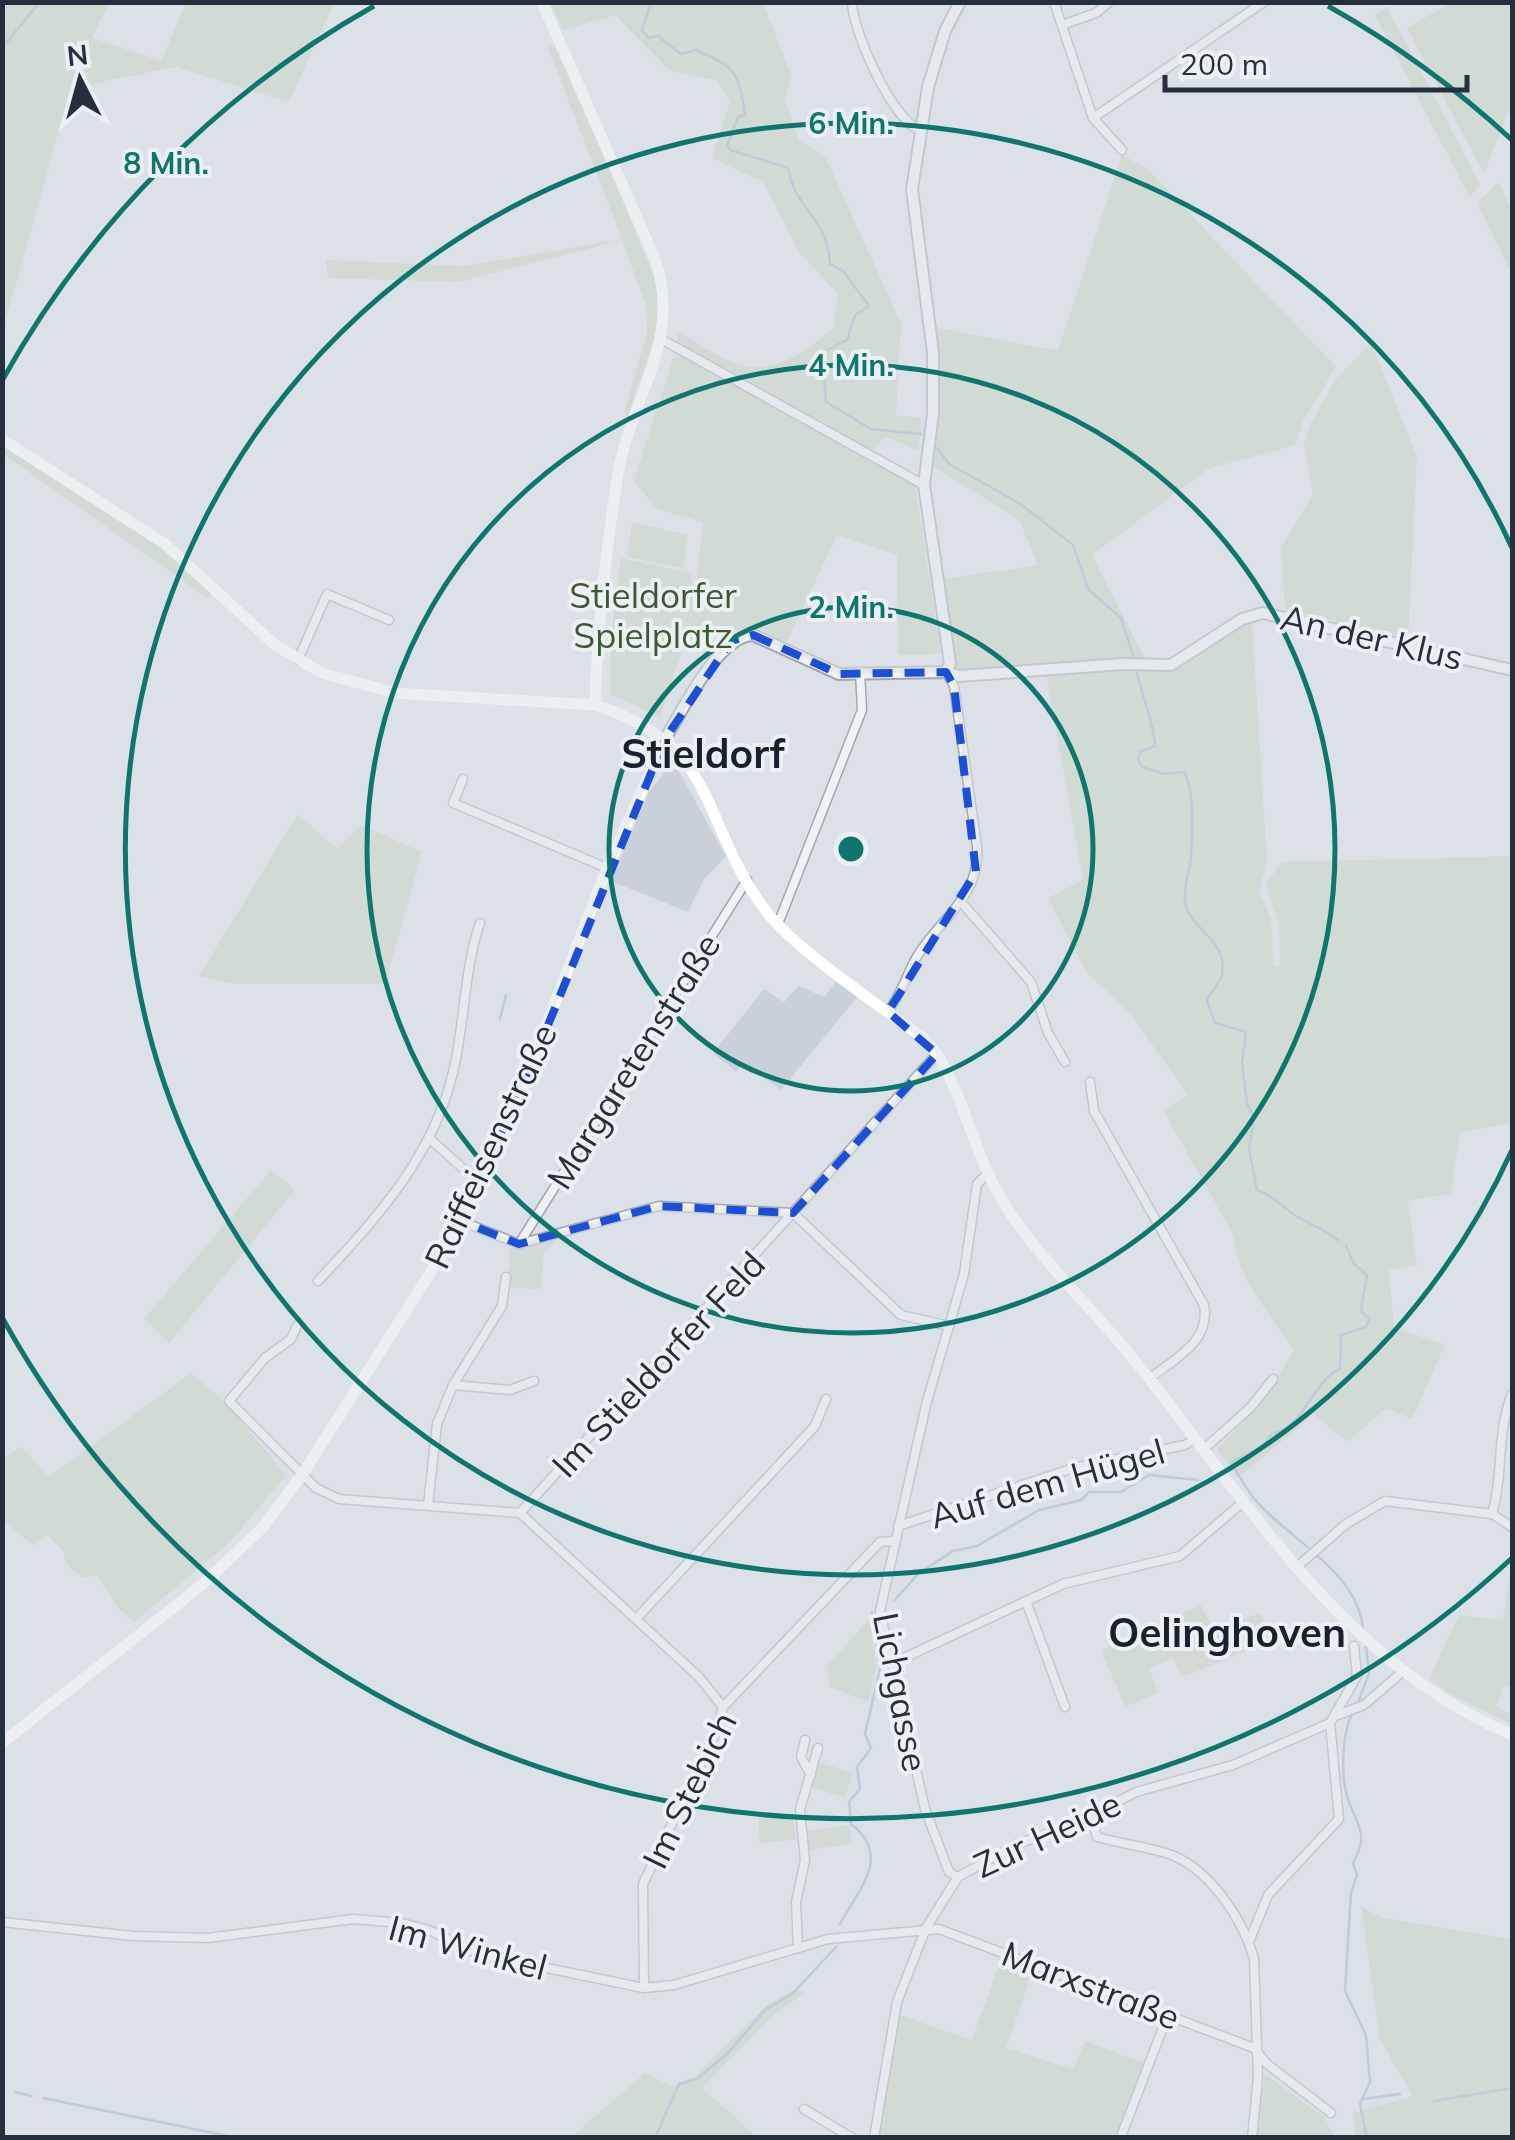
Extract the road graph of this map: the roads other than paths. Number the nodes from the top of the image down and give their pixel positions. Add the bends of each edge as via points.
1 (542, 2) edge
2 (852, 2) edge
3 (960, 2) edge
4 (1054, 2) edge
5 (1109, 2) edge
6 (1264, 2) edge
7 (1062, 25) junction
8 (1094, 118) junction
9 (920, 130) junction
10 (1122, 150) dead end
11 (661, 339) junction
12 (2, 439) edge
13 (924, 485) junction
14 (389, 620) dead end
15 (298, 660) junction
16 (1512, 670) edge
17 (860, 672) junction
18 (946, 672) junction
19 (596, 705) junction
20 (665, 739) junction
21 (463, 779) dead end
22 (607, 868) junction
23 (748, 880) junction
24 (962, 903) junction
25 (480, 923) dead end
26 (778, 924) junction
27 (888, 1012) junction
28 (937, 1054) junction
29 (1065, 1062) dead end
30 (1090, 1082) dead end
31 (430, 1140) junction
32 (988, 1172) junction
33 (477, 1181) junction
34 (794, 1213) junction
35 (458, 1220) junction
36 (519, 1244) junction
37 (506, 1277) dead end
38 (318, 1282) dead end
39 (297, 1326) dead end
40 (949, 1326) junction
41 (1149, 1379) junction
42 (1273, 1379) dead end
43 (534, 1381) dead end
44 (454, 1385) junction
45 (1512, 1394) edge
46 (826, 1399) dead end
47 (1198, 1444) junction
48 (302, 1475) junction
49 (1242, 1503) junction
50 (428, 1505) junction
51 (520, 1514) junction
52 (1492, 1514) junction
53 (898, 1526) junction
54 (1512, 1526) edge
55 (894, 1542) junction
56 (1303, 1562) junction
57 (1026, 1601) junction
58 (636, 1620) junction
59 (1354, 1646) dead end
60 (891, 1664) junction
61 (1402, 1673) junction
62 (1066, 1707) dead end
63 (723, 1708) junction
64 (1343, 1714) junction
65 (1330, 1723) junction
66 (1512, 1734) edge
67 (805, 1740) dead end
68 (2, 1743) edge
69 (818, 1748) dead end
70 (811, 1774) junction
71 (1091, 1817) junction
72 (958, 1877) junction
73 (2, 1922) edge
74 (926, 1928) junction
75 (1249, 1942) junction
76 (798, 1948) junction
77 (644, 1988) junction
78 (1167, 2017) junction
79 (1254, 2048) junction
80 (804, 2109) dead end
81 (1331, 2113) dead end
82 (1122, 2134) dead end
83 (852, 2138) edge
84 (874, 2138) edge
85 (1252, 2138) edge

1 - 11 main road via 662,281
2 - 9 street via 869,59 906,122
3 - 9 street via 936,60
4 - 7 street
5 - 7 street
6 - 8 street
7 - 8 street
8 - 10 street
9 - 13 street via 912,200 933,353
11 - 13 street
11 - 19 main road via 619,472
12 - 15 main road via 165,544
13 - 18 street via 950,663
14 - 15 street via 327,594
15 - 19 main road via 352,685 394,693
16 - 18 street, An der Klus via 1263,612 1227,628 1181,662
17 - 18 street, An der Klus
17 - 20 street, An der Klus via 824,670 744,636 714,662
17 - 26 street via 862,710
18 - 24 street via 954,686 977,846 976,872
19 - 20 main road
20 - 22 main road, Raiffeisenstraße
20 - 23 main road via 695,773
21 - 22 street via 453,803
22 - 33 main road, Raiffeisenstraße via 517,1101
23 - 26 main road
23 - 36 street, Margaretenstraße
24 - 27 street via 926,944
24 - 29 street via 1031,982
25 - 31 street via 453,1073
26 - 27 main road
27 - 28 main road
28 - 32 main road
28 - 34 street, Im Stieldorfer Feld
30 - 41 street via 1094,1111 1204,1305 1199,1339
31 - 33 street
31 - 38 street via 398,1192
32 - 40 street, Lichgasse via 976,1184 964,1274
32 - 41 main road via 1028,1237
33 - 35 main road, Raiffeisenstraße
34 - 36 street via 659,1206
34 - 40 street via 901,1315
34 - 51 street, Im Stieldorfer Feld
35 - 36 street
35 - 48 main road, Raiffeisenstraße via 426,1283
37 - 44 street via 502,1306
39 - 48 street via 229,1401
40 - 53 street, Lichgasse
41 - 47 main road
42 - 47 street, Auf dem Hügel via 1251,1407
43 - 44 street via 510,1390
44 - 50 street via 438,1424
45 - 52 street via 1502,1420
46 - 58 street via 815,1426
47 - 49 main road
47 - 53 street, Auf dem Hügel via 1074,1468
48 - 50 street via 340,1499
48 - 68 main road, Raiffeisenstraße via 264,1526 203,1584
49 - 56 main road
49 - 57 street via 1180,1556 1063,1584
50 - 51 street
51 - 58 street
52 - 54 street
52 - 56 street via 1385,1502
53 - 55 street, Lichgasse
55 - 60 street, Lichgasse via 880,1611
55 - 63 street, Im Stebich via 880,1542
56 - 61 main road via 1356,1629
57 - 60 street
57 - 62 street
58 - 63 street
59 - 64 street, Zur Heide via 1357,1676
60 - 72 street, Lichgasse via 924,1809 949,1872
61 - 64 street, Zur Heide
61 - 66 main road
63 - 77 street, Im Stebich via 643,1884
64 - 65 street, Zur Heide
65 - 71 street, Zur Heide via 1233,1765 1136,1792
65 - 75 street via 1339,1819 1268,1895
67 - 70 street via 801,1757
69 - 70 street
70 - 76 street via 800,1809 805,1860 796,1902
71 - 72 street, Zur Heide via 1016,1844
71 - 75 street via 1097,1837 1170,1854 1202,1874
72 - 74 street, Zur Heide
73 - 77 street, Im Winkel via 208,1938 353,1919 402,1923 478,1954
74 - 76 street, Im Winkel
74 - 78 street, Marxstraße via 958,1934
74 - 84 street, Zur Heide via 897,2002
75 - 79 street
76 - 77 street, Im Winkel via 674,1986
78 - 79 street, Marxstraße
78 - 82 street
79 - 81 street
79 - 85 street
80 - 83 street

